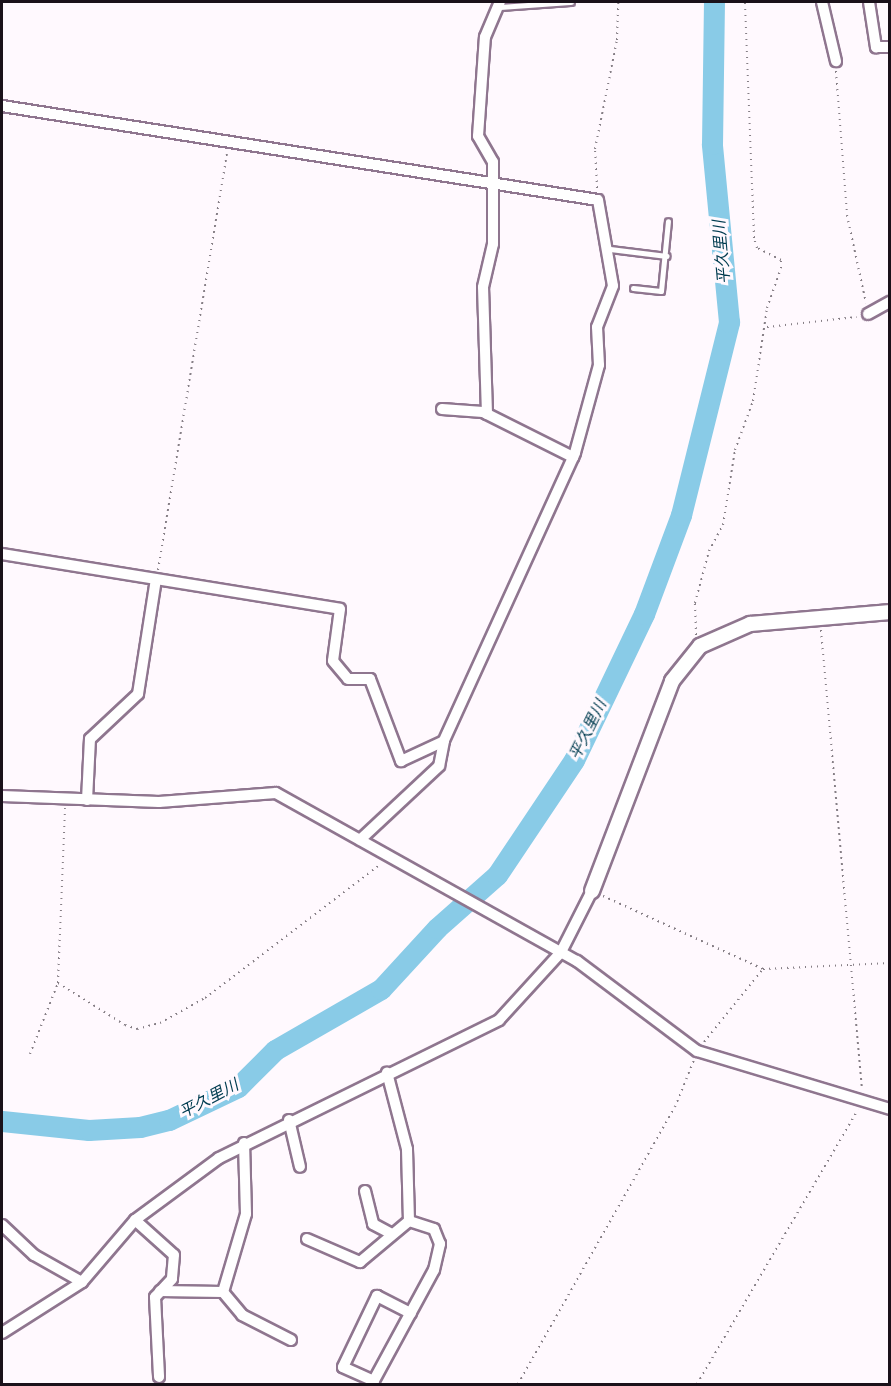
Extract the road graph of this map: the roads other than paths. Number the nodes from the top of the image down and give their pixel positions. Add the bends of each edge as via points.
1 (571, 2) edge
2 (822, 2) edge
3 (869, 2) edge
4 (499, 4) edge
5 (890, 47) edge
6 (836, 61) road end
7 (2, 106) edge
8 (493, 186) junction
9 (668, 221) dead end
10 (610, 249) junction
11 (667, 256) junction
12 (633, 288) dead end
13 (890, 302) edge
14 (868, 314) road end
15 (442, 409) dead end
16 (487, 414) junction
17 (573, 458) junction
18 (2, 554) edge
19 (156, 579) junction
20 (890, 612) edge
21 (444, 741) junction
22 (2, 796) edge
23 (87, 800) junction
24 (360, 840) junction
25 (592, 891) joint
26 (561, 952) junction
27 (387, 1073) junction
28 (890, 1108) edge
29 (289, 1120) junction
30 (244, 1143) junction
31 (300, 1167) dead end
32 (365, 1191) dead end
33 (135, 1220) junction
34 (410, 1221) junction
35 (2, 1225) edge
36 (390, 1233) junction
37 (307, 1239) dead end
38 (82, 1282) junction
39 (160, 1291) junction
40 (223, 1292) junction
41 (411, 1312) junction
42 (3, 1329) edge
43 (291, 1340) dead end
44 (159, 1377) dead end
45 (373, 1383) edge

1 - 4 lane
2 - 6 street
3 - 5 street via 876,47
4 - 8 street via 485,37 478,115 478,136 493,162
7 - 8 street
8 - 10 street via 597,200
8 - 16 street via 493,244 483,286
9 - 11 lane
10 - 11 lane
10 - 17 street via 613,286 597,327 599,365
11 - 12 lane via 661,291
13 - 14 street
15 - 16 street
16 - 17 street
17 - 21 street
18 - 19 street
19 - 21 street via 340,609 333,661 348,679 370,679 401,761
19 - 23 street via 138,694 90,739
20 - 25 street via 750,624 700,646 672,681
21 - 24 street via 439,766
22 - 23 street
23 - 24 street via 159,802 276,794
24 - 26 street
25 - 26 street
26 - 27 street via 516,1006 492,1025
26 - 28 street via 609,981 697,1051
27 - 29 street
27 - 34 street via 407,1149
29 - 30 street
29 - 31 street
30 - 33 street
30 - 40 street via 246,1215
32 - 36 street via 373,1224
33 - 38 street
33 - 39 street via 174,1255 172,1279
34 - 36 street
34 - 41 street via 434,1229 440,1244 434,1270
35 - 38 street via 34,1256
36 - 37 street via 360,1262
38 - 42 street
39 - 40 street
39 - 44 street via 155,1297
40 - 43 street via 242,1315
41 - 45 street
41 - 45 street via 376,1296 344,1367

